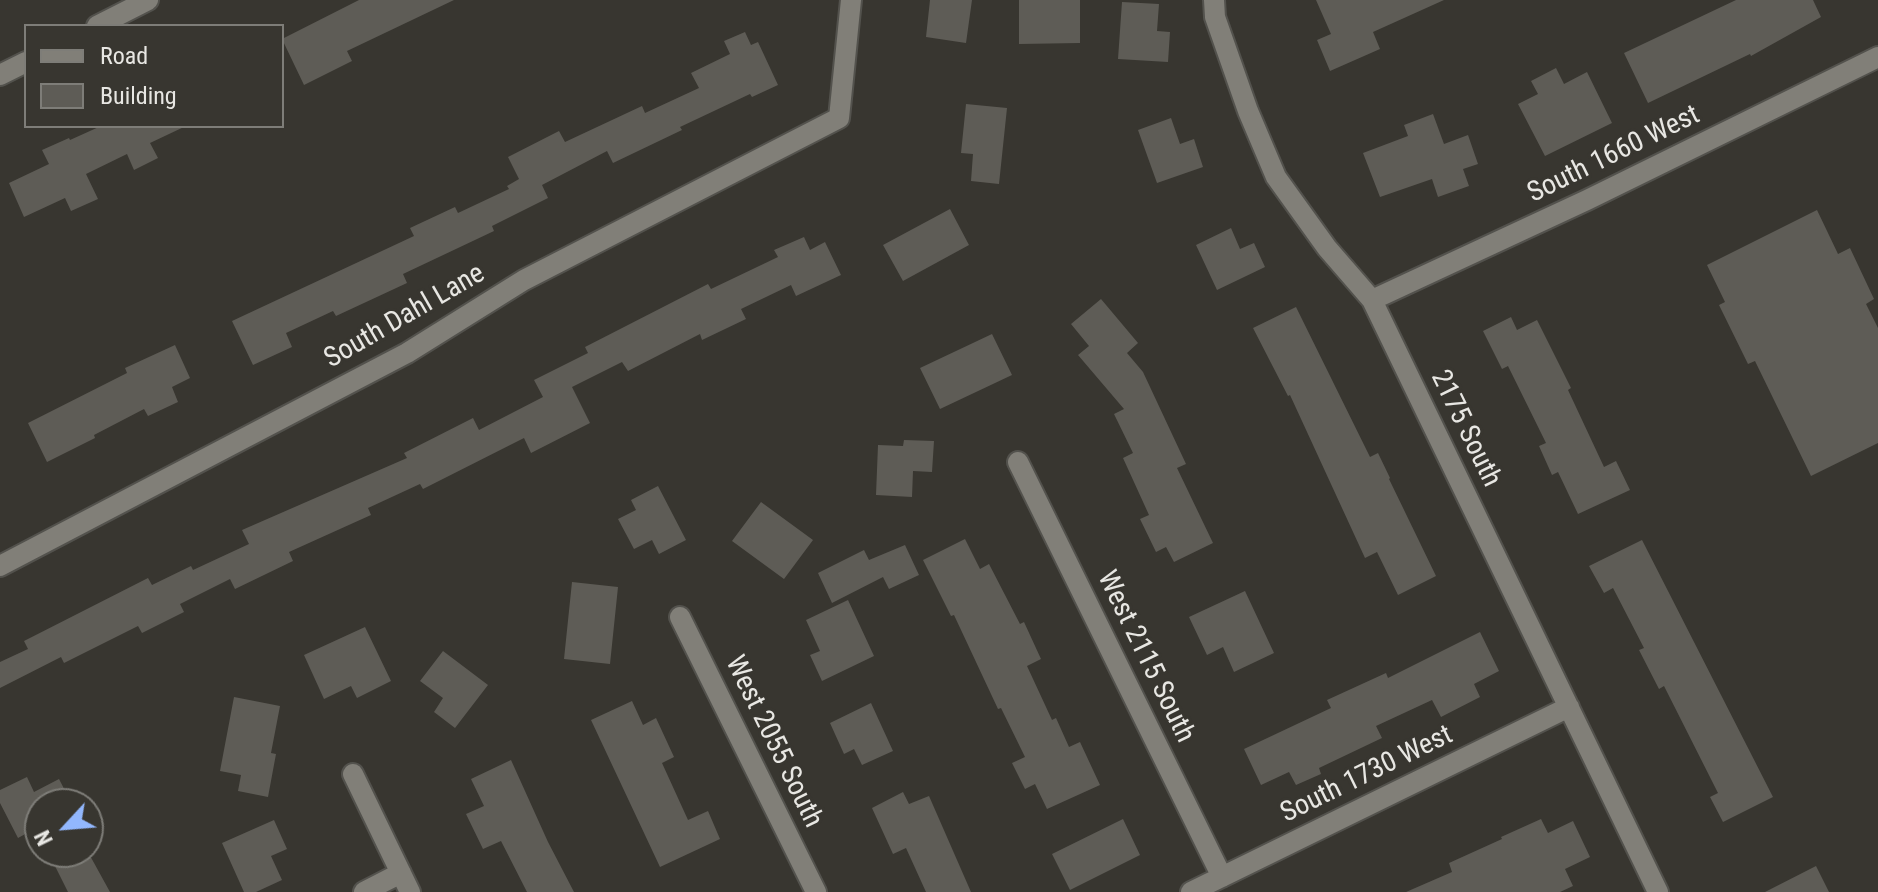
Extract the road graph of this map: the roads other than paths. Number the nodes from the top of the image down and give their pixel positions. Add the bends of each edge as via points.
1 (148, 0) edge
2 (851, 0) edge
3 (1214, 0) edge
4 (101, 24) edge
5 (1878, 57) edge
6 (24, 63) edge
7 (0, 75) edge
8 (1372, 300) junction
9 (1018, 462) dead end
10 (0, 566) edge
11 (680, 617) dead end
12 (1569, 707) junction
13 (353, 774) dead end
14 (401, 873) junction
15 (1222, 877) junction
16 (364, 892) edge
17 (410, 892) edge
18 (816, 892) edge
19 (1191, 892) edge
20 (1658, 892) edge

1 - 4 street
2 - 10 street, South Dahl Lane via 839,118 524,280 407,353
3 - 8 street, 2175 South via 1215,17 1276,177
5 - 8 street, South 1660 West
6 - 7 street
8 - 12 street, 2175 South
9 - 15 street, West 2115 South
11 - 18 street, West 2055 South
12 - 15 street, South 1730 West
12 - 20 street, 2175 South
13 - 14 street
14 - 16 street
14 - 17 street
15 - 19 street, South 1730 West

